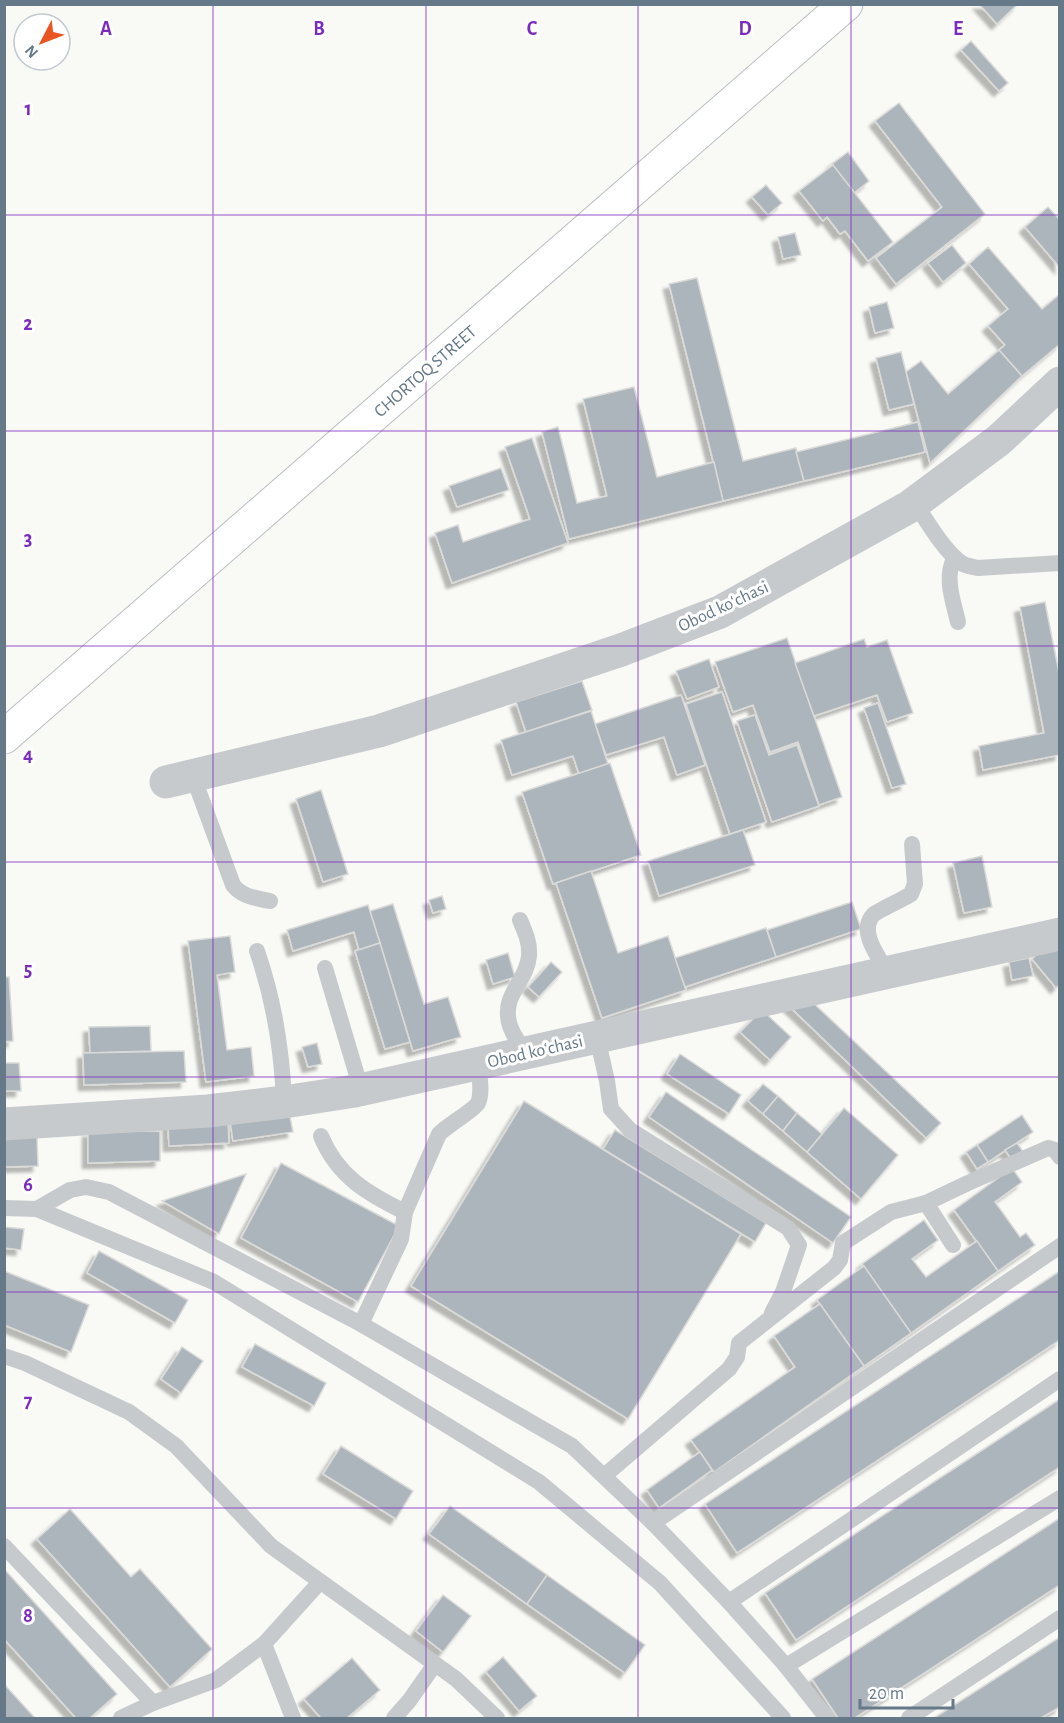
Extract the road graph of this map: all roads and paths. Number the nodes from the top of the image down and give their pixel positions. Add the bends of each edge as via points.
1 (846, 4) edge
2 (1059, 383) edge
3 (915, 503) junction
4 (955, 558) junction
5 (1059, 564) edge
6 (958, 622) dead end
7 (4, 737) edge
8 (179, 779) joint
9 (912, 844) dead end
10 (270, 902) dead end
11 (520, 920) dead end
12 (1059, 934) edge
13 (257, 951) dead end
14 (326, 968) dead end
15 (887, 972) junction
16 (597, 1037) junction
17 (529, 1052) junction
18 (478, 1064) junction
19 (361, 1089) junction
20 (284, 1102) junction
21 (4, 1124) edge
22 (321, 1136) dead end
23 (1059, 1157) edge
24 (926, 1203) junction
25 (4, 1208) edge
26 (37, 1209) junction
27 (405, 1212) junction
28 (953, 1245) dead end
29 (1059, 1246) edge
30 (769, 1319) junction
31 (361, 1324) junction
32 (4, 1356) edge
33 (1059, 1379) edge
34 (604, 1476) junction
35 (1059, 1498) edge
36 (653, 1523) junction
37 (4, 1546) edge
38 (320, 1582) junction
39 (729, 1602) junction
40 (1059, 1618) edge
41 (264, 1644) junction
42 (435, 1664) junction
43 (786, 1666) junction
44 (153, 1703) junction
45 (121, 1719) edge
46 (292, 1719) edge
47 (394, 1719) edge
48 (497, 1719) edge
49 (783, 1719) edge
50 (827, 1719) edge
51 (909, 1719) edge

1 - 7 main road, CHORTOQ STREET
2 - 3 street, Obod koʻchasi via 999,440
3 - 4 lane
3 - 8 street, Obod koʻchasi via 720,612 621,650 379,731
4 - 5 lane via 978,568
4 - 6 lane via 951,579
8 - 10 lane via 233,885 246,895
9 - 15 lane via 915,884 911,894 873,915 868,927 868,939
11 - 17 lane via 530,943 529,958 508,1003 508,1020 513,1036
12 - 15 street, Obod koʻchasi
13 - 20 lane via 275,1014
14 - 19 lane
15 - 16 street, Obod koʻchasi
16 - 17 street, Obod koʻchasi
16 - 30 lane via 611,1109 630,1130 788,1228 799,1245
17 - 18 street, Obod koʻchasi
18 - 19 street, Obod koʻchasi
18 - 27 lane via 477,1103 440,1134
19 - 20 street, Obod koʻchasi
20 - 21 street, Obod koʻchasi via 208,1111
22 - 27 lane via 327,1152 345,1174 378,1199
23 - 24 lane via 1048,1148
24 - 28 lane
24 - 30 lane via 891,1212 843,1243 834,1268
25 - 26 lane
26 - 31 lane via 70,1190 86,1187 109,1192
26 - 49 lane via 213,1282 539,1482 660,1583
27 - 31 lane via 401,1239
29 - 36 lane
30 - 34 lane via 739,1343 737,1358 729,1369
31 - 34 lane via 572,1446
32 - 38 lane via 129,1412 176,1446 271,1546
33 - 39 lane
34 - 36 lane
35 - 43 lane
36 - 39 lane
37 - 44 lane
38 - 41 lane
38 - 42 lane
39 - 43 lane
40 - 51 lane
41 - 44 lane via 216,1680
41 - 46 lane
42 - 47 lane
42 - 48 lane
43 - 50 lane
44 - 45 lane

